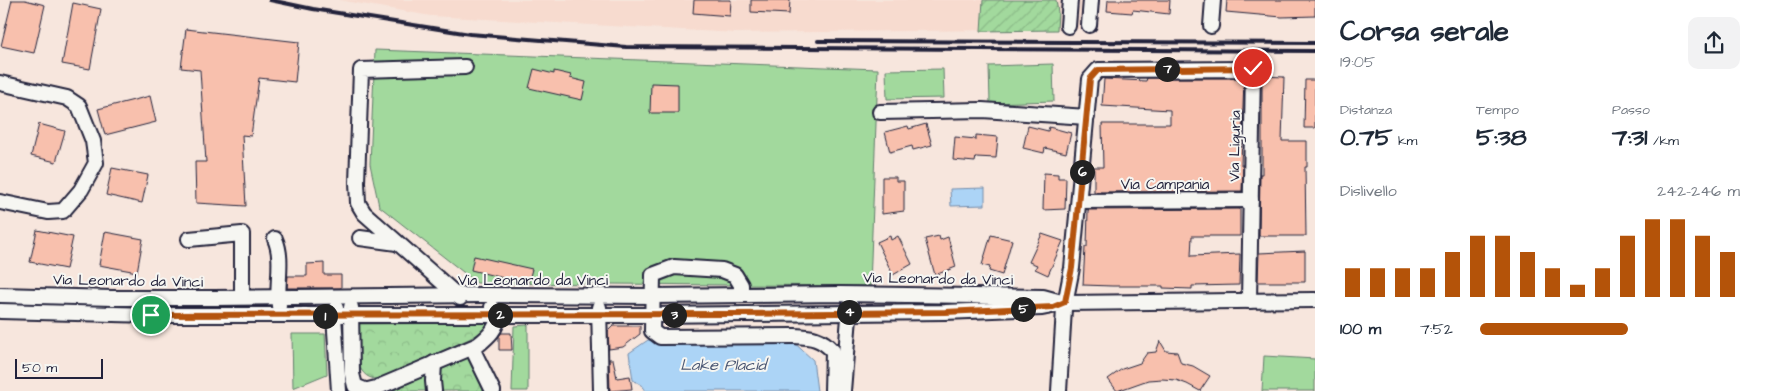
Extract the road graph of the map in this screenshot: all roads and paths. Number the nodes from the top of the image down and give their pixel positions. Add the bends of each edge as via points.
1 (1070, 0) edge
2 (1091, 0) edge
3 (1213, 0) edge
4 (1088, 25) dead end
5 (1068, 26) dead end
6 (1211, 26) dead end
7 (465, 67) dead end
8 (0, 83) edge
9 (880, 112) dead end
10 (1086, 117) junction
11 (1251, 200) junction
12 (1079, 201) junction
13 (0, 202) edge
14 (189, 238) dead end
15 (274, 238) dead end
16 (360, 238) dead end
17 (397, 244) junction
18 (850, 294) junction
19 (0, 295) edge
20 (482, 295) junction
21 (737, 295) junction
22 (458, 296) junction
23 (599, 296) junction
24 (652, 296) junction
25 (268, 297) junction
26 (343, 297) junction
27 (242, 298) junction
28 (1315, 300) edge
29 (1249, 301) junction
30 (1065, 302) junction
31 (0, 311) edge
32 (849, 312) junction
33 (498, 314) junction
34 (732, 314) junction
35 (452, 315) junction
36 (600, 315) junction
37 (652, 315) junction
38 (290, 316) junction
39 (334, 316) junction
40 (352, 316) junction
41 (211, 321) junction
42 (472, 348) junction
43 (434, 363) junction
44 (352, 374) junction
45 (373, 388) edge
46 (433, 390) edge
47 (339, 391) edge
48 (347, 391) edge
49 (401, 391) edge
50 (493, 391) edge
51 (601, 391) edge
52 (832, 391) edge
53 (843, 391) edge
54 (1059, 391) edge

1 - 5 street
2 - 4 street
3 - 6 street
7 - 17 street via 361,70 358,203 364,213
8 - 13 street via 67,98 78,106 93,141 96,163 81,190 63,211 48,212
9 - 10 street via 982,110
10 - 11 street, Via Liguria via 1090,79 1098,70 1253,68
10 - 12 street
11 - 12 street, Via Campania
11 - 29 street, Via Liguria
12 - 30 street
14 - 27 street via 242,234
15 - 25 street via 278,247
16 - 17 street
17 - 22 street
18 - 21 street, Via Leonardo da Vinci
18 - 30 street, Via Leonardo da Vinci via 1043,297
18 - 32 street
19 - 27 street, Via Leonardo da Vinci
20 - 22 street, Via Leonardo da Vinci
20 - 23 street, Via Leonardo da Vinci
20 - 33 street
21 - 24 street, Via Leonardo da Vinci
21 - 24 street via 741,285 735,275 722,270 674,267 653,275
21 - 34 street
22 - 26 street, Via Leonardo da Vinci
22 - 35 street via 462,308
23 - 24 street, Via Leonardo da Vinci
23 - 36 street
24 - 37 street
25 - 26 street, Via Leonardo da Vinci
25 - 27 street, Via Leonardo da Vinci
25 - 38 street
25 - 41 street via 252,303 218,304 213,309
26 - 39 street
26 - 40 street via 350,305
28 - 29 street, Via Leonardo da Vinci
29 - 30 street, Via Leonardo da Vinci
30 - 32 street, Via Leonardo da Vinci via 1042,308
30 - 54 street
31 - 41 street, Via Leonardo da Vinci
32 - 34 street, Via Leonardo da Vinci
32 - 53 street
33 - 35 street, Via Leonardo da Vinci
33 - 36 street, Via Leonardo da Vinci
33 - 42 street via 490,336
34 - 37 street, Via Leonardo da Vinci
35 - 40 street, Via Leonardo da Vinci
36 - 37 street, Via Leonardo da Vinci
36 - 51 street
37 - 52 street via 652,331 660,337 793,336 824,342 833,350
38 - 39 street, Via Leonardo da Vinci
38 - 41 street, Via Leonardo da Vinci
39 - 40 street, Via Leonardo da Vinci
39 - 47 street
40 - 44 street
42 - 43 street
42 - 50 street
43 - 45 street
43 - 46 street
44 - 45 street via 355,386
44 - 48 street
45 - 49 street

